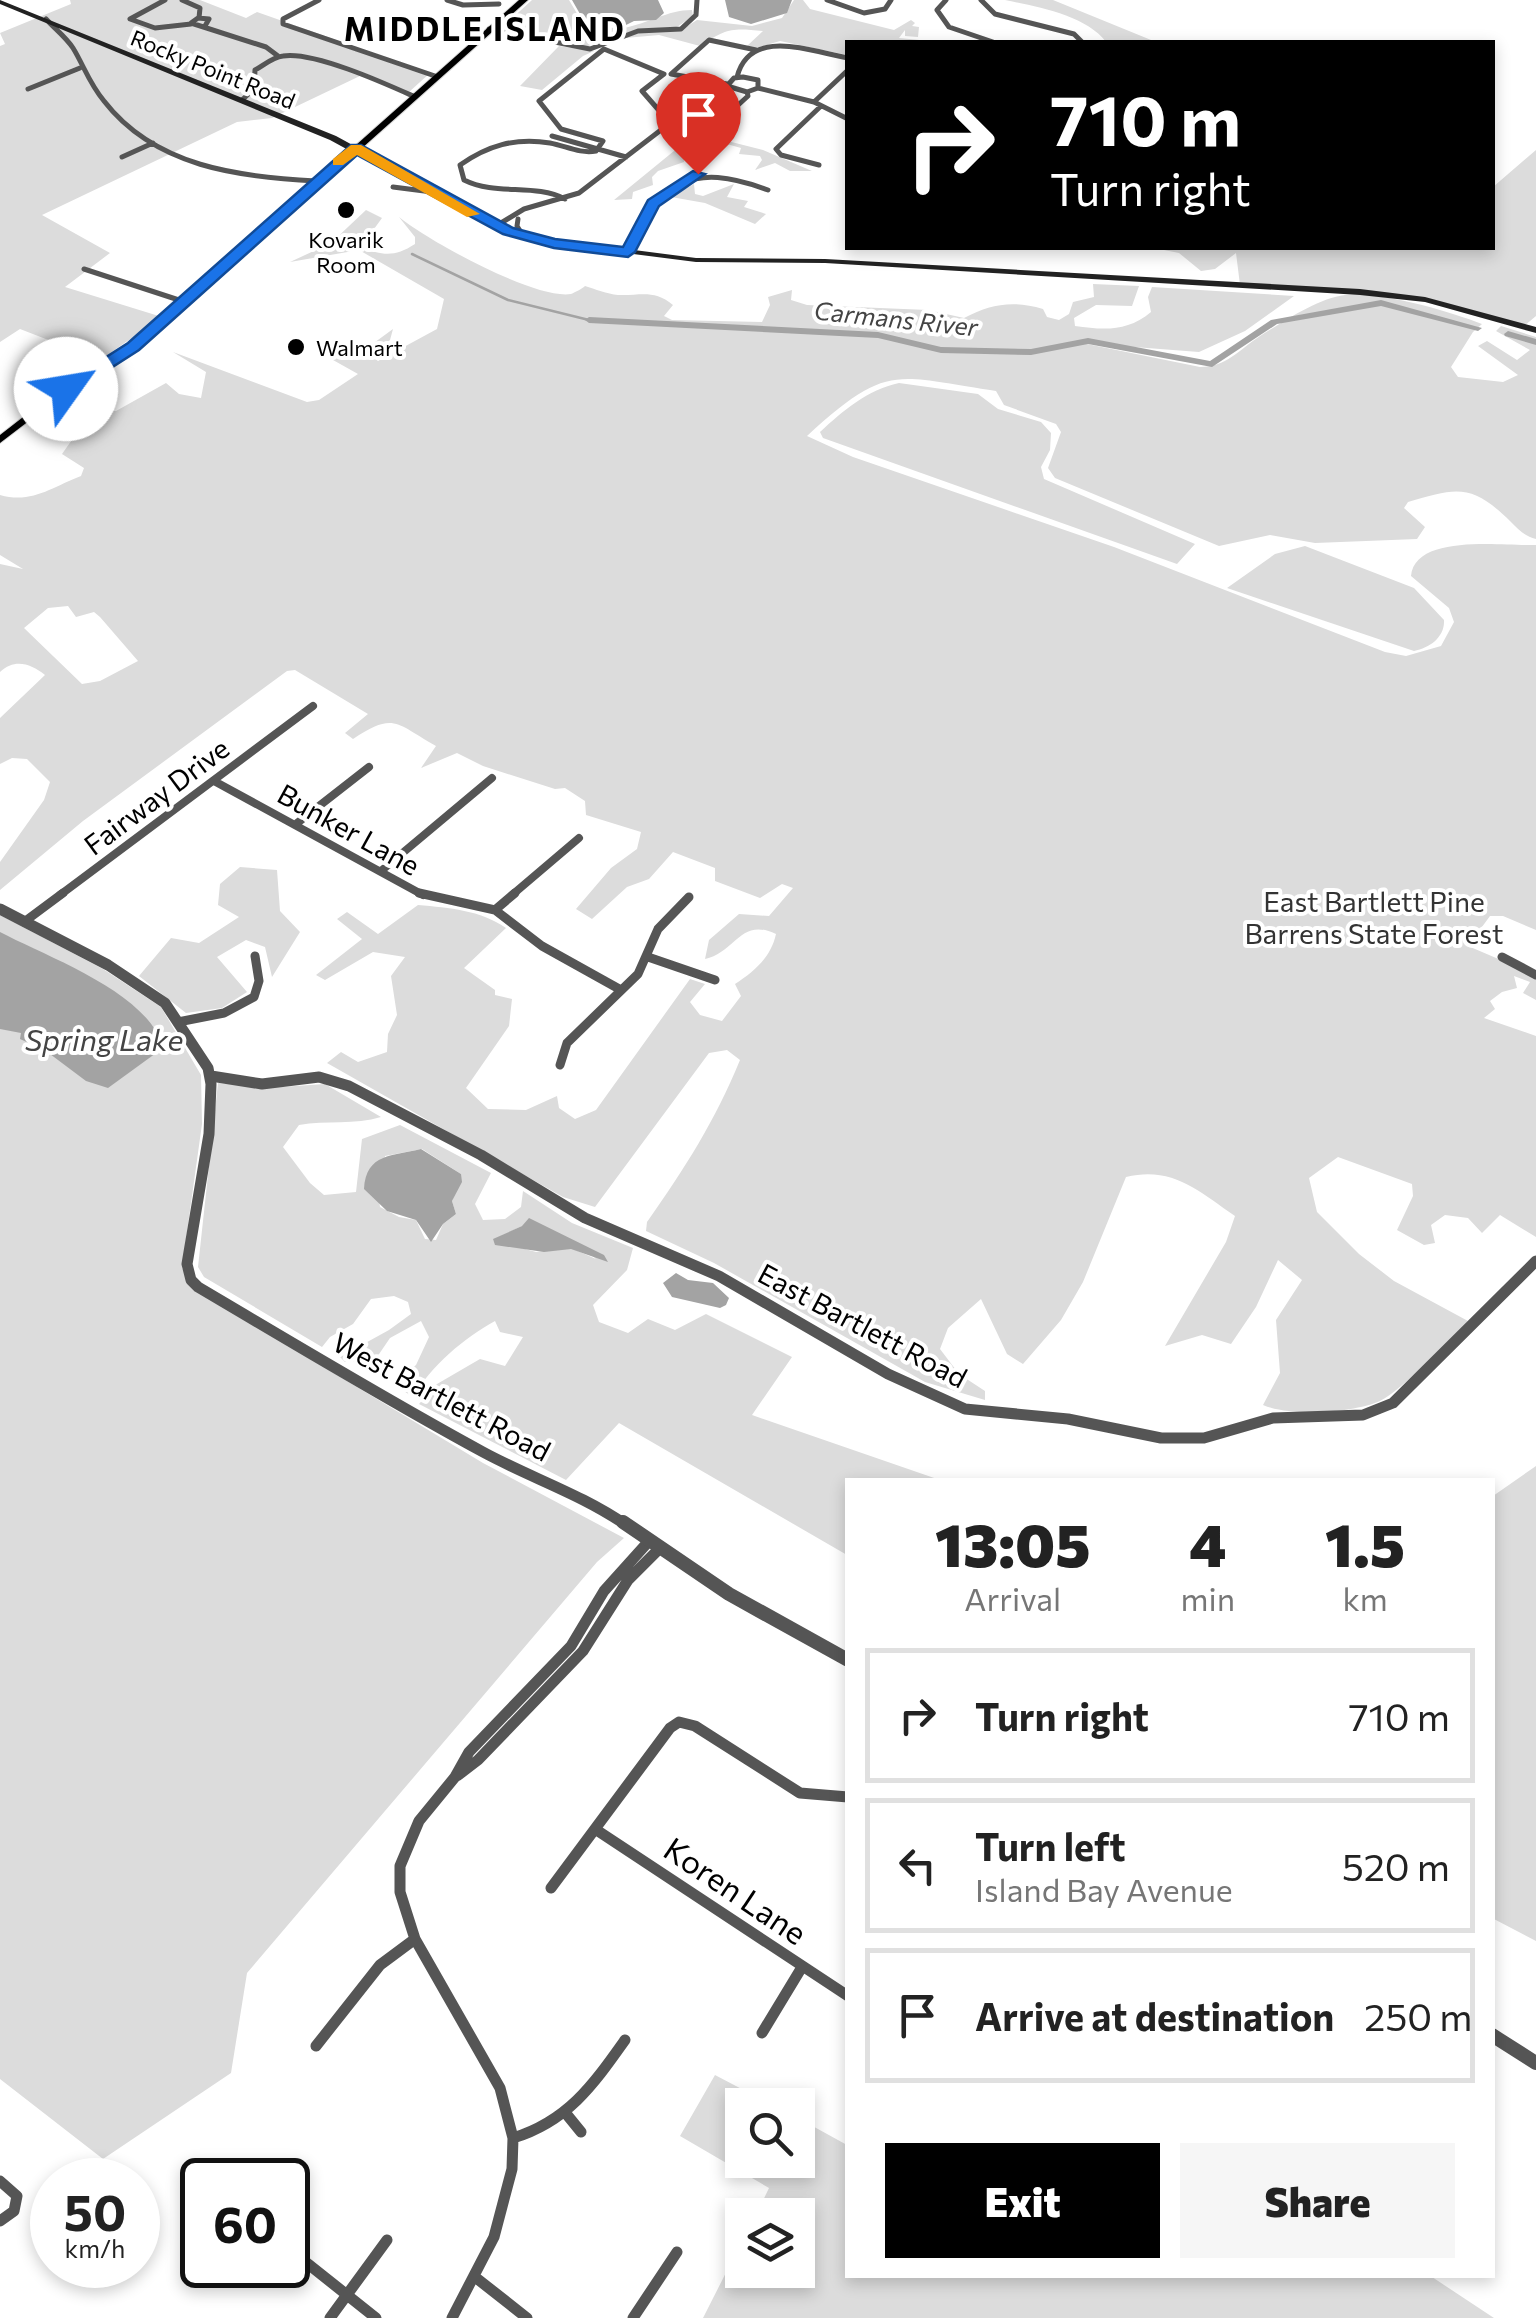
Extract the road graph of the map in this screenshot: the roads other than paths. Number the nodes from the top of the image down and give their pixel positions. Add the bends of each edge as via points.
1 (165, 0) edge
2 (182, 0) edge
3 (320, 0) edge
4 (447, 0) edge
5 (473, 0) edge
6 (524, 0) edge
7 (697, 0) edge
8 (827, 0) edge
9 (891, 0) edge
10 (946, 0) edge
11 (980, 0) edge
12 (0, 1) edge
13 (496, 2) edge
14 (463, 5) junction
15 (514, 8) junction
16 (199, 18) junction
17 (46, 19) junction
18 (191, 24) junction
19 (207, 25) junction
20 (164, 29) joint
21 (489, 29) junction
22 (987, 40) edge
23 (1083, 40) edge
24 (756, 50) junction
25 (281, 54) junction
26 (845, 57) edge
27 (80, 68) junction
28 (845, 73) edge
29 (671, 74) joint
30 (434, 76) junction
31 (736, 76) junction
32 (424, 86) junction
33 (401, 88) junction
34 (758, 88) junction
35 (28, 89) dead end
36 (729, 90) junction
37 (745, 91) junction
38 (413, 96) junction
39 (239, 99) junction
40 (818, 104) junction
41 (845, 118) edge
42 (670, 122) junction
43 (713, 128) dead end
44 (560, 130) junction
45 (552, 136) junction
46 (153, 142) junction
47 (546, 142) junction
48 (356, 148) junction
49 (599, 149) junction
50 (122, 157) dead end
51 (626, 157) junction
52 (819, 165) dead end
53 (316, 181) junction
54 (393, 187) dead end
55 (768, 190) dead end
56 (432, 192) junction
57 (564, 199) junction
58 (476, 216) junction
59 (515, 218) junction
60 (499, 227) junction
61 (524, 236) junction
62 (628, 252) junction
63 (84, 268) dead end
64 (185, 302) junction
65 (1536, 330) edge
66 (0, 440) edge
67 (313, 706) dead end
68 (368, 767) dead end
69 (492, 778) dead end
70 (214, 781) junction
71 (296, 824) junction
72 (579, 838) dead end
73 (382, 871) junction
74 (688, 897) dead end
75 (0, 909) edge
76 (495, 910) junction
77 (24, 922) junction
78 (255, 956) dead end
79 (648, 957) junction
80 (1502, 958) dead end
81 (1536, 975) edge
82 (715, 980) dead end
83 (621, 990) junction
84 (178, 1022) junction
85 (560, 1065) dead end
86 (211, 1076) junction
87 (1536, 1262) edge
88 (654, 1544) junction
89 (845, 1658) edge
90 (455, 1777) joint
91 (845, 1796) edge
92 (594, 1830) junction
93 (551, 1888) dead end
94 (414, 1939) junction
95 (802, 1967) junction
96 (845, 1994) edge
97 (762, 2032) dead end
98 (1495, 2037) edge
99 (625, 2040) dead end
100 (316, 2046) dead end
101 (1536, 2063) edge
102 (568, 2116) junction
103 (580, 2132) dead end
104 (514, 2138) junction
105 (0, 2181) edge
106 (0, 2220) edge
107 (387, 2240) dead end
108 (676, 2252) dead end
109 (310, 2265) edge
110 (475, 2276) junction
111 (347, 2294) junction
112 (330, 2318) edge
113 (376, 2318) edge
114 (452, 2318) edge
115 (527, 2318) edge
116 (632, 2318) edge

1 - 20 street via 130,19
2 - 16 street via 200,8
3 - 30 street via 283,24
4 - 14 street
5 - 14 street
6 - 15 main road
7 - 21 street via 696,15 680,29 638,31 590,49
8 - 9 street via 869,13
10 - 22 street via 937,10 943,22
11 - 23 street via 991,13
12 - 17 main road, Rocky Point Road
13 - 14 street
13 - 15 street
15 - 21 main road
16 - 18 street
16 - 19 street via 207,18
17 - 27 street via 74,48
17 - 39 main road, Rocky Point Road
18 - 19 street
18 - 20 street
19 - 25 street
21 - 30 main road
24 - 26 street via 780,44
24 - 29 street via 710,40
24 - 31 street
25 - 33 street
25 - 39 street via 254,70 254,89
27 - 35 street
27 - 46 street via 114,114
28 - 40 street
29 - 36 street
30 - 32 main road
31 - 34 street via 758,80
31 - 36 street
32 - 33 street
32 - 38 main road
33 - 38 street
34 - 37 street
34 - 40 street
36 - 37 street
36 - 42 street via 710,114
37 - 43 street via 748,96
38 - 48 main road
39 - 48 main road, Rocky Point Road
40 - 41 street
40 - 52 street via 776,150
42 - 44 street via 642,92 664,74 604,49 539,101
42 - 51 street
44 - 45 street
44 - 49 street via 603,141
45 - 47 street
45 - 49 street
46 - 50 street
46 - 53 street via 221,173
47 - 49 street via 586,154
47 - 57 street via 487,146 460,166 460,174 482,190 555,192
48 - 53 main road
48 - 56 main road, Rocky Point Road
49 - 51 street
51 - 57 street
53 - 64 main road
54 - 56 street
55 - 62 street via 731,174 694,175 653,204
56 - 58 main road, Rocky Point Road
57 - 59 street
58 - 59 street
58 - 60 main road, Rocky Point Road
59 - 60 street
59 - 61 street
60 - 61 main road, Rocky Point Road
61 - 62 main road, Rocky Point Road
62 - 65 main road, Rocky Point Road via 1360,292 1426,300
63 - 64 street
64 - 66 main road
67 - 70 street, Fairway Drive
68 - 71 street
69 - 73 street
70 - 71 street, Bunker Lane
70 - 77 street, Fairway Drive
71 - 73 street, Bunker Lane
72 - 76 street
73 - 76 street, Bunker Lane via 425,896
74 - 79 street via 658,928
75 - 77 street
76 - 83 street, Bunker Lane via 542,946
77 - 84 street via 131,980 165,1003
78 - 84 street via 258,990 252,1000
79 - 82 street
79 - 83 street
80 - 81 street
83 - 85 street via 571,1037
84 - 86 street
86 - 87 street, East Bartlett Road via 262,1084 319,1077 350,1086 585,1218 719,1276 954,1406 1161,1438 1204,1438 1273,1418 1363,1415 1394,1403
86 - 88 street, West Bartlett Road via 190,1280 283,1340 492,1456 590,1500
88 - 89 street, West Bartlett Road
88 - 90 street via 624,1576 583,1651
90 - 94 street via 419,1821 400,1866
91 - 92 street via 800,1794 678,1722
92 - 93 street
92 - 95 street, Koren Lane
94 - 100 street via 380,1966
94 - 104 street via 500,2088
95 - 96 street, Koren Lane
95 - 97 street
98 - 101 street
99 - 102 street
102 - 103 street
102 - 104 street
104 - 110 street via 506,2199
105 - 106 street via 17,2196 17,2206
107 - 111 street
108 - 116 street
109 - 111 street
110 - 114 street
110 - 115 street
111 - 112 street
111 - 113 street

